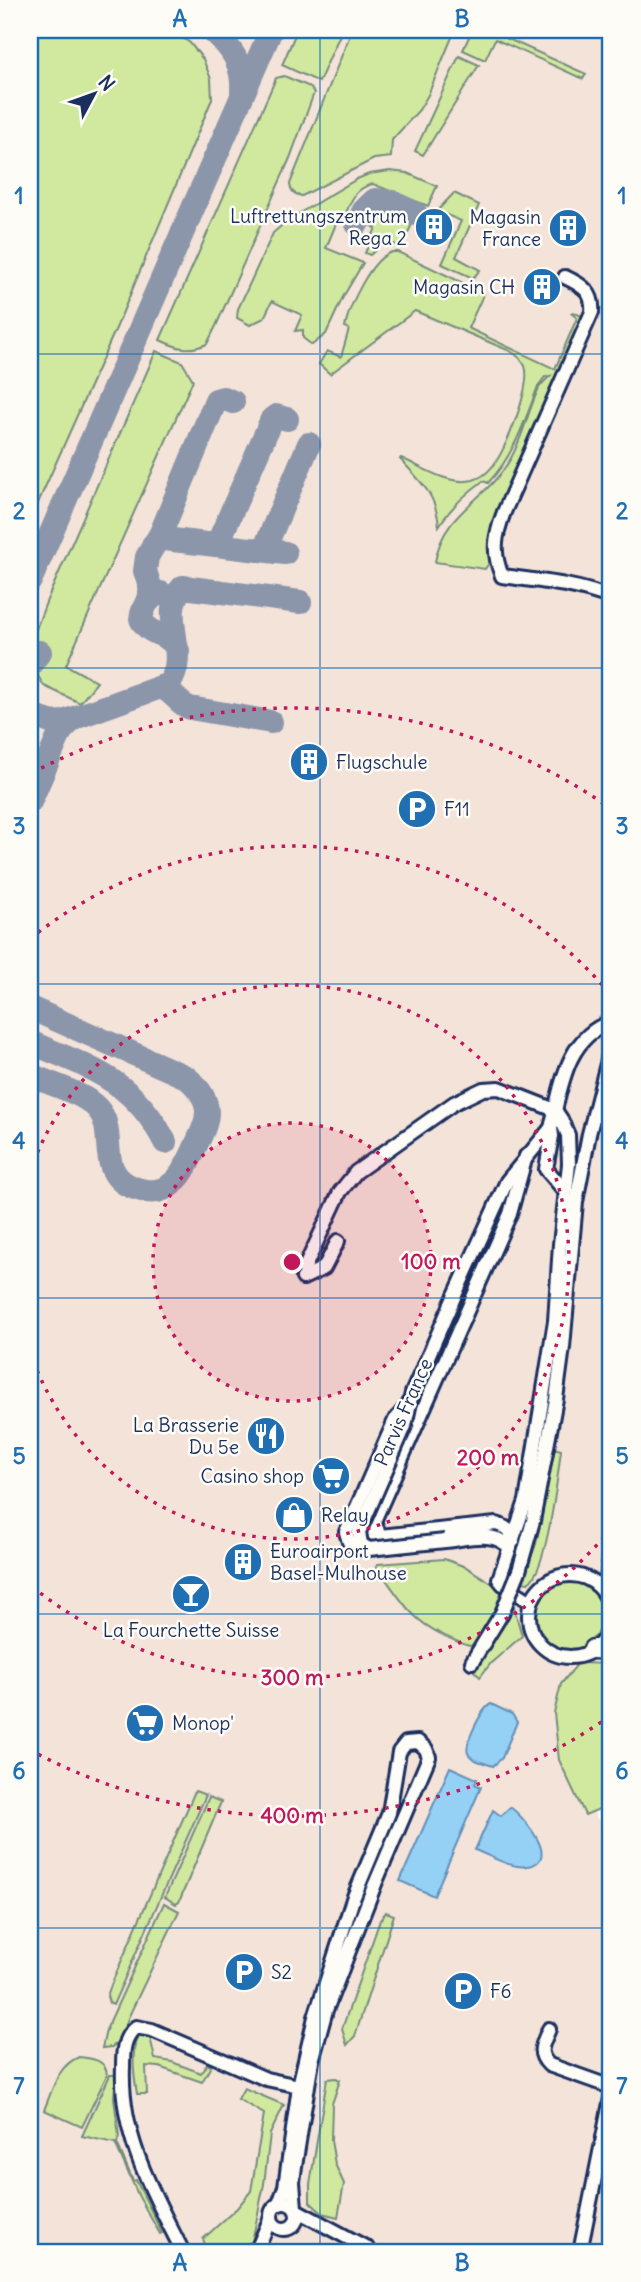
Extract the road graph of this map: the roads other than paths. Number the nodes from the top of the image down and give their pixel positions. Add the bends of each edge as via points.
1 (565, 277) dead end
2 (611, 598) edge
3 (611, 1022) edge
4 (611, 1048) edge
5 (555, 1110) junction
6 (551, 1128) junction
7 (526, 1156) junction
8 (565, 1191) junction
9 (338, 1241) dead end
10 (457, 1301) junction
11 (472, 1302) junction
12 (363, 1530) dead end
13 (380, 1536) junction
14 (512, 1545) junction
15 (611, 1547) edge
16 (583, 1578) junction
17 (605, 1595) junction
18 (531, 1602) junction
19 (611, 1622) edge
20 (593, 1649) junction
21 (611, 1650) edge
22 (472, 1662) dead end
23 (549, 2029) dead end
24 (299, 2086) junction
25 (611, 2087) edge
26 (611, 2098) edge
27 (279, 2204) junction
28 (296, 2209) junction
29 (271, 2217) junction
30 (287, 2227) junction
31 (363, 2250) edge
32 (183, 2252) edge
33 (256, 2252) edge
34 (262, 2252) edge
35 (580, 2252) edge

1 - 2 street via 590,294 592,313 503,512 495,560 502,576 566,584
3 - 5 street via 593,1031 574,1052
4 - 22 street, bridge via 576,1202 556,1399 533,1521 502,1613
5 - 6 street
5 - 8 street via 568,1135
5 - 9 street via 493,1087 454,1103 356,1172 340,1192 304,1274 324,1268
6 - 7 street
6 - 8 street via 546,1169
7 - 10 street via 507,1181
7 - 11 street, Parvis France via 510,1214
8 - 14 street via 546,1383 526,1501
10 - 11 street
10 - 14 street, bridge via 412,1393 405,1426 359,1532 360,1544 369,1549 493,1536
11 - 13 street, Parvis France via 374,1521
12 - 13 street
13 - 14 street via 496,1524 511,1531
14 - 18 street via 499,1578
15 - 16 street via 599,1566
15 - 17 street
16 - 17 street
16 - 18 street via 553,1579
17 - 19 street
18 - 20 street via 530,1628 545,1649 565,1657
19 - 20 street via 605,1638
20 - 21 highway
23 - 25 street via 541,2052 549,2065
24 - 27 street
24 - 28 street via 336,1948 389,1813 399,1752 407,1743 418,1742 429,1758 343,1964 312,2061 293,2182
24 - 32 street via 266,2079 152,2030 136,2028 126,2038 122,2082 133,2148
26 - 35 street
27 - 28 street
27 - 29 street
28 - 30 street via 297,2218
28 - 31 street
29 - 30 street via 274,2225
29 - 33 street
30 - 31 street via 315,2228
30 - 34 street

